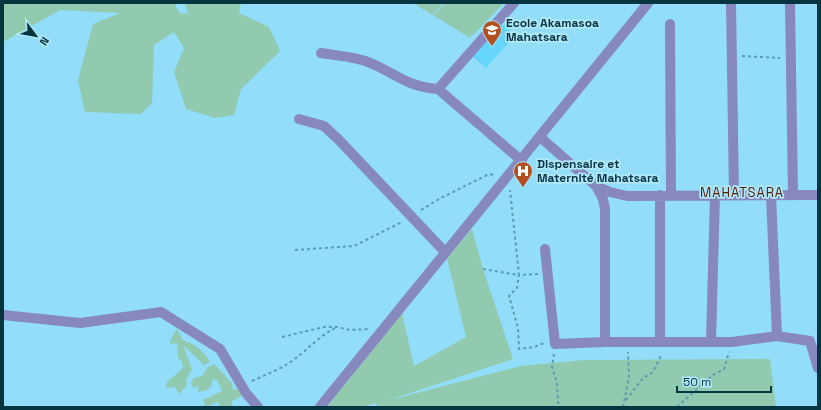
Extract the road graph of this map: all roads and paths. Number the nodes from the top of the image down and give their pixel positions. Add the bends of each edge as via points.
1 (514, 3) edge
2 (648, 3) edge
3 (731, 3) edge
4 (790, 3) edge
5 (670, 24) dead end
6 (321, 53) dead end
7 (732, 56) junction
8 (791, 59) junction
9 (438, 88) junction
10 (299, 119) dead end
11 (540, 137) junction
12 (522, 161) junction
13 (507, 179) junction
14 (596, 186) junction
15 (660, 195) junction
16 (671, 195) junction
17 (715, 195) junction
18 (734, 195) junction
19 (771, 195) junction
20 (793, 195) junction
21 (818, 195) edge
22 (545, 249) dead end
23 (445, 252) junction
24 (483, 269) dead end
25 (548, 273) junction
26 (519, 275) junction
27 (3, 315) edge
28 (336, 327) junction
29 (383, 329) junction
30 (777, 336) junction
31 (282, 337) dead end
32 (711, 341) junction
33 (605, 342) junction
34 (628, 342) junction
35 (664, 342) junction
36 (732, 342) junction
37 (555, 344) junction
38 (818, 368) edge
39 (244, 388) junction
40 (626, 401) junction
41 (258, 407) edge
42 (320, 407) edge
43 (561, 407) edge
44 (623, 407) edge
45 (678, 407) edge

1 - 9 street
2 - 11 street
3 - 7 street
4 - 8 street
5 - 16 street
6 - 9 street via 361,60 422,88
7 - 8 path
7 - 18 street
8 - 20 street
9 - 12 street
10 - 23 street via 324,126
11 - 12 street
11 - 14 street
12 - 13 street
13 - 23 street
13 - 26 path
14 - 15 street via 627,196
14 - 33 street via 606,209
15 - 16 street
15 - 35 street
16 - 17 street
17 - 18 street
17 - 32 street
18 - 19 street
19 - 20 street
19 - 30 street
20 - 21 street
22 - 25 street
23 - 29 street
24 - 26 path
25 - 26 path
25 - 37 street
26 - 37 path via 517,288 509,296 518,328 519,349 542,343
27 - 39 street via 80,323 161,312 220,349
28 - 29 path via 350,330
28 - 31 path via 324,326
28 - 39 path via 321,335 304,352 289,362
29 - 42 street
30 - 36 street
30 - 38 street via 810,341
32 - 35 street
32 - 36 street
33 - 34 street
33 - 37 street
34 - 35 street
34 - 40 path via 629,377
35 - 40 path via 653,372 643,378
36 - 45 path via 724,369 713,375
37 - 43 path via 552,367
39 - 41 street
40 - 44 path

